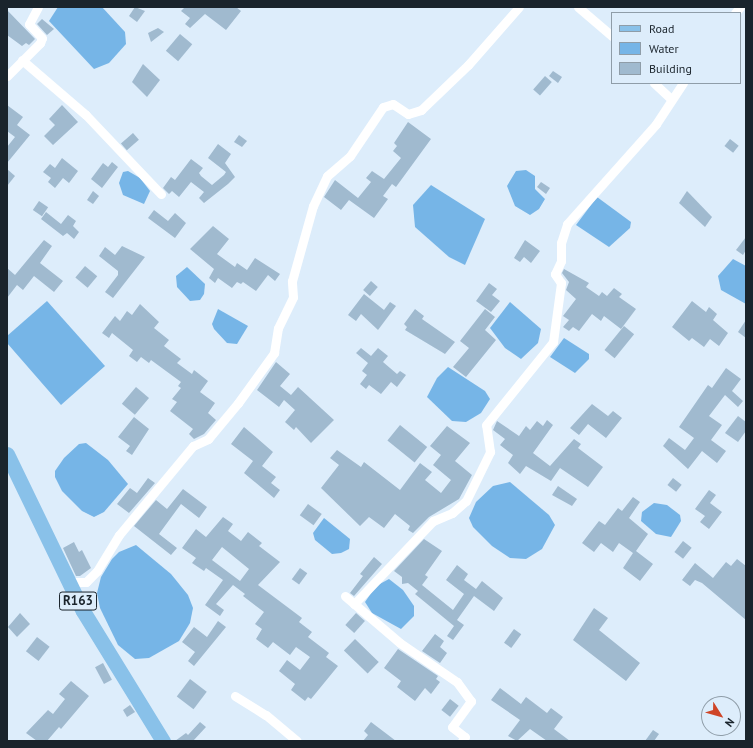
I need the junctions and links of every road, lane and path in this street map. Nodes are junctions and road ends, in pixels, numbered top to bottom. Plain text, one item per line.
1 (38, 7) edge
2 (578, 7) edge
3 (517, 8) edge
4 (611, 35) edge
5 (22, 60) junction
6 (7, 76) edge
7 (655, 84) edge
8 (682, 84) edge
9 (671, 99) junction
10 (161, 194) dead end
11 (7, 454) edge
12 (68, 582) junction
13 (345, 596) dead end
14 (354, 604) junction
15 (235, 696) dead end
16 (163, 741) edge
17 (297, 741) edge
18 (462, 741) edge

1 - 5 street
2 - 4 street
3 - 12 street
5 - 6 street
5 - 10 street
7 - 9 street
8 - 9 street
9 - 14 street
11 - 12 main road, R163
12 - 16 main road, R163
13 - 14 street
14 - 18 street
15 - 17 street

